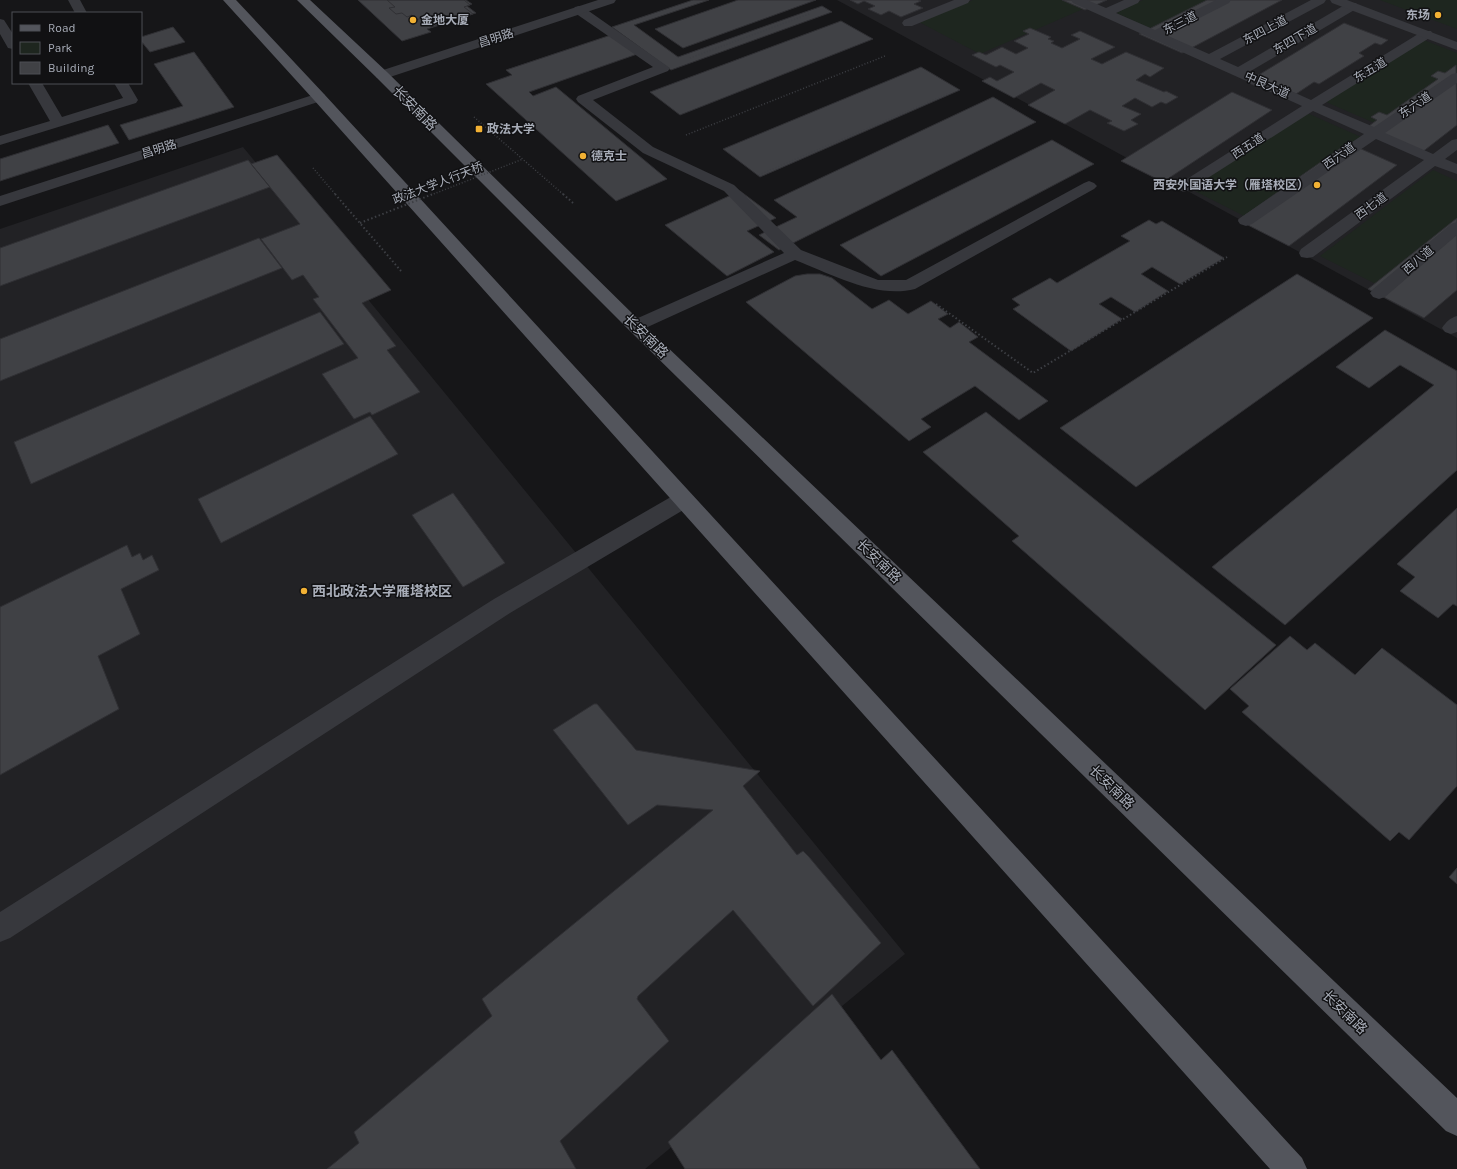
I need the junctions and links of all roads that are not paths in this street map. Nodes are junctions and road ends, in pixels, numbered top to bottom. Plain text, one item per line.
1 (74, 0) edge
2 (229, 0) edge
3 (303, 0) edge
4 (610, 0) edge
5 (964, 0) edge
6 (1077, 0) edge
7 (1134, 0) edge
8 (1225, 0) edge
9 (1320, 0) edge
10 (1336, 0) edge
11 (1352, 6) junction
12 (579, 10) junction
13 (80, 12) edge
14 (1106, 13) junction
15 (0, 23) edge
16 (908, 23) dead end
17 (1428, 34) junction
18 (1156, 35) junction
19 (12, 43) edge
20 (1457, 46) edge
21 (1210, 59) junction
22 (1239, 72) junction
23 (382, 75) junction
24 (1457, 77) edge
25 (36, 84) edge
26 (122, 84) edge
27 (319, 97) junction
28 (1312, 105) junction
29 (58, 123) junction
30 (1374, 132) junction
31 (0, 141) edge
32 (1457, 143) edge
33 (1435, 160) junction
34 (1457, 170) edge
35 (1089, 186) dead end
36 (1184, 188) dead end
37 (0, 201) edge
38 (1246, 221) dead end
39 (1457, 227) edge
40 (1307, 253) dead end
41 (795, 254) junction
42 (1379, 293) dead end
43 (635, 326) junction
44 (683, 500) junction
45 (0, 928) edge
46 (1457, 1120) edge
47 (1291, 1169) edge

1 - 13 street
2 - 27 main road
3 - 23 main road, 长安南路
4 - 12 street, 昌明路
5 - 16 street
6 - 14 street, 中艮大道
7 - 14 street
8 - 18 street, 东三道
9 - 21 street, 东四上道
10 - 11 street
11 - 17 street
11 - 22 street, 东四下道
12 - 23 street, 昌明路
12 - 41 street
14 - 18 street, 中艮大道
15 - 19 street
17 - 20 street
17 - 28 street, 东五道
18 - 21 street, 中艮大道
21 - 22 street, 中艮大道
22 - 28 street, 中艮大道
23 - 43 main road, 长安南路
24 - 30 street, 东六道
25 - 29 street
26 - 29 street
27 - 37 street, 昌明路
27 - 44 main road
28 - 30 street, 中艮大道
28 - 36 street, 西五道
29 - 31 street
30 - 33 street, 中艮大道
30 - 38 street, 西六道
32 - 33 street, 西七道
33 - 34 street, 中艮大道
33 - 40 street, 西七道
35 - 41 street
39 - 42 street, 西八道
41 - 43 street
43 - 46 main road, 长安南路
44 - 45 street
44 - 47 main road

